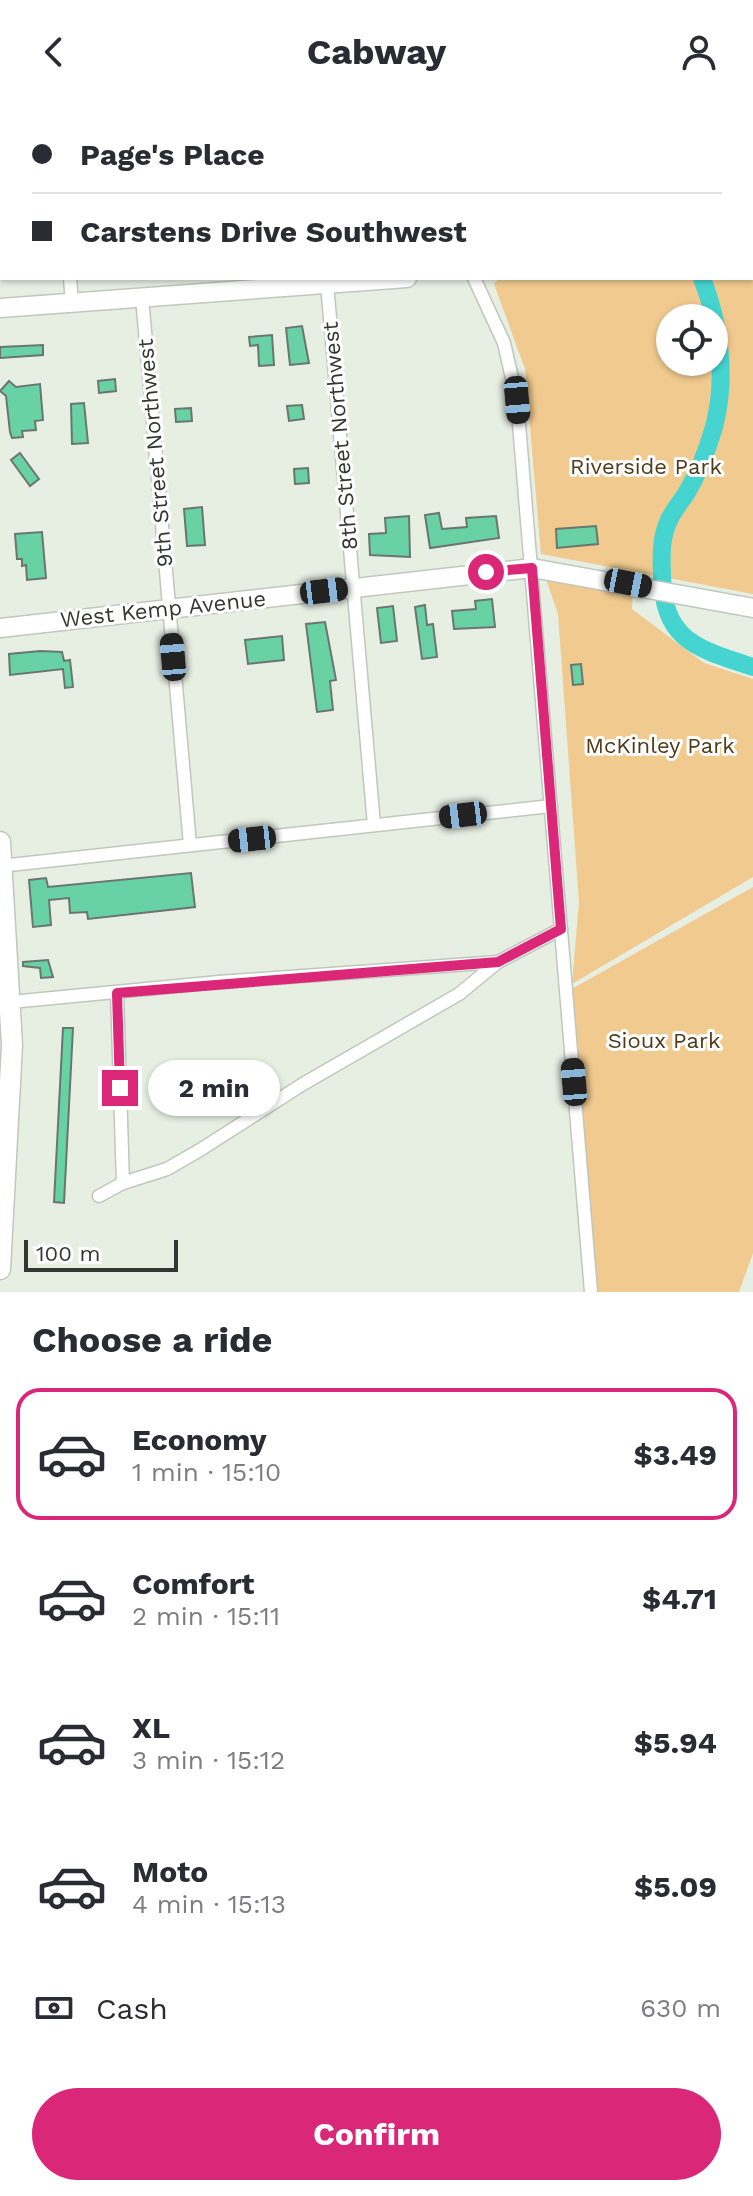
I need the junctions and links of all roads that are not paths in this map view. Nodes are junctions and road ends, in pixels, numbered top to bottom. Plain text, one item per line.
1 (70, 280) edge
2 (380, 280) edge
3 (475, 280) edge
4 (268, 283) edge
5 (327, 284) junction
6 (142, 297) junction
7 (72, 303) junction
8 (0, 308) edge
9 (532, 568) junction
10 (353, 588) junction
11 (753, 608) edge
12 (168, 609) junction
13 (0, 628) edge
14 (551, 806) junction
15 (374, 825) junction
16 (0, 842) edge
17 (190, 845) junction
18 (1, 866) edge
19 (561, 929) junction
20 (498, 962) junction
21 (117, 993) junction
22 (11, 1002) junction
23 (5, 1130) edge
24 (123, 1183) junction
25 (99, 1196) dead end
26 (0, 1269) edge
27 (591, 1292) edge

1 - 7 street
2 - 5 main road
3 - 9 street
4 - 5 main road
4 - 6 main road
5 - 10 street, 8th Street Northwest
6 - 7 main road
6 - 12 street, 9th Street Northwest
7 - 8 main road
9 - 10 main road, West Kemp Avenue
9 - 11 main road, West Kemp Avenue
9 - 14 street
10 - 12 main road, West Kemp Avenue
10 - 15 street, 8th Street Northwest
12 - 13 main road, West Kemp Avenue
12 - 17 street, 9th Street Northwest
14 - 15 street
14 - 19 street
15 - 17 street
16 - 18 main road
17 - 18 street
18 - 22 main road
19 - 20 street
19 - 27 street
20 - 21 street
20 - 24 street
21 - 22 street
21 - 24 street
22 - 23 main road
23 - 26 main road
24 - 25 street

